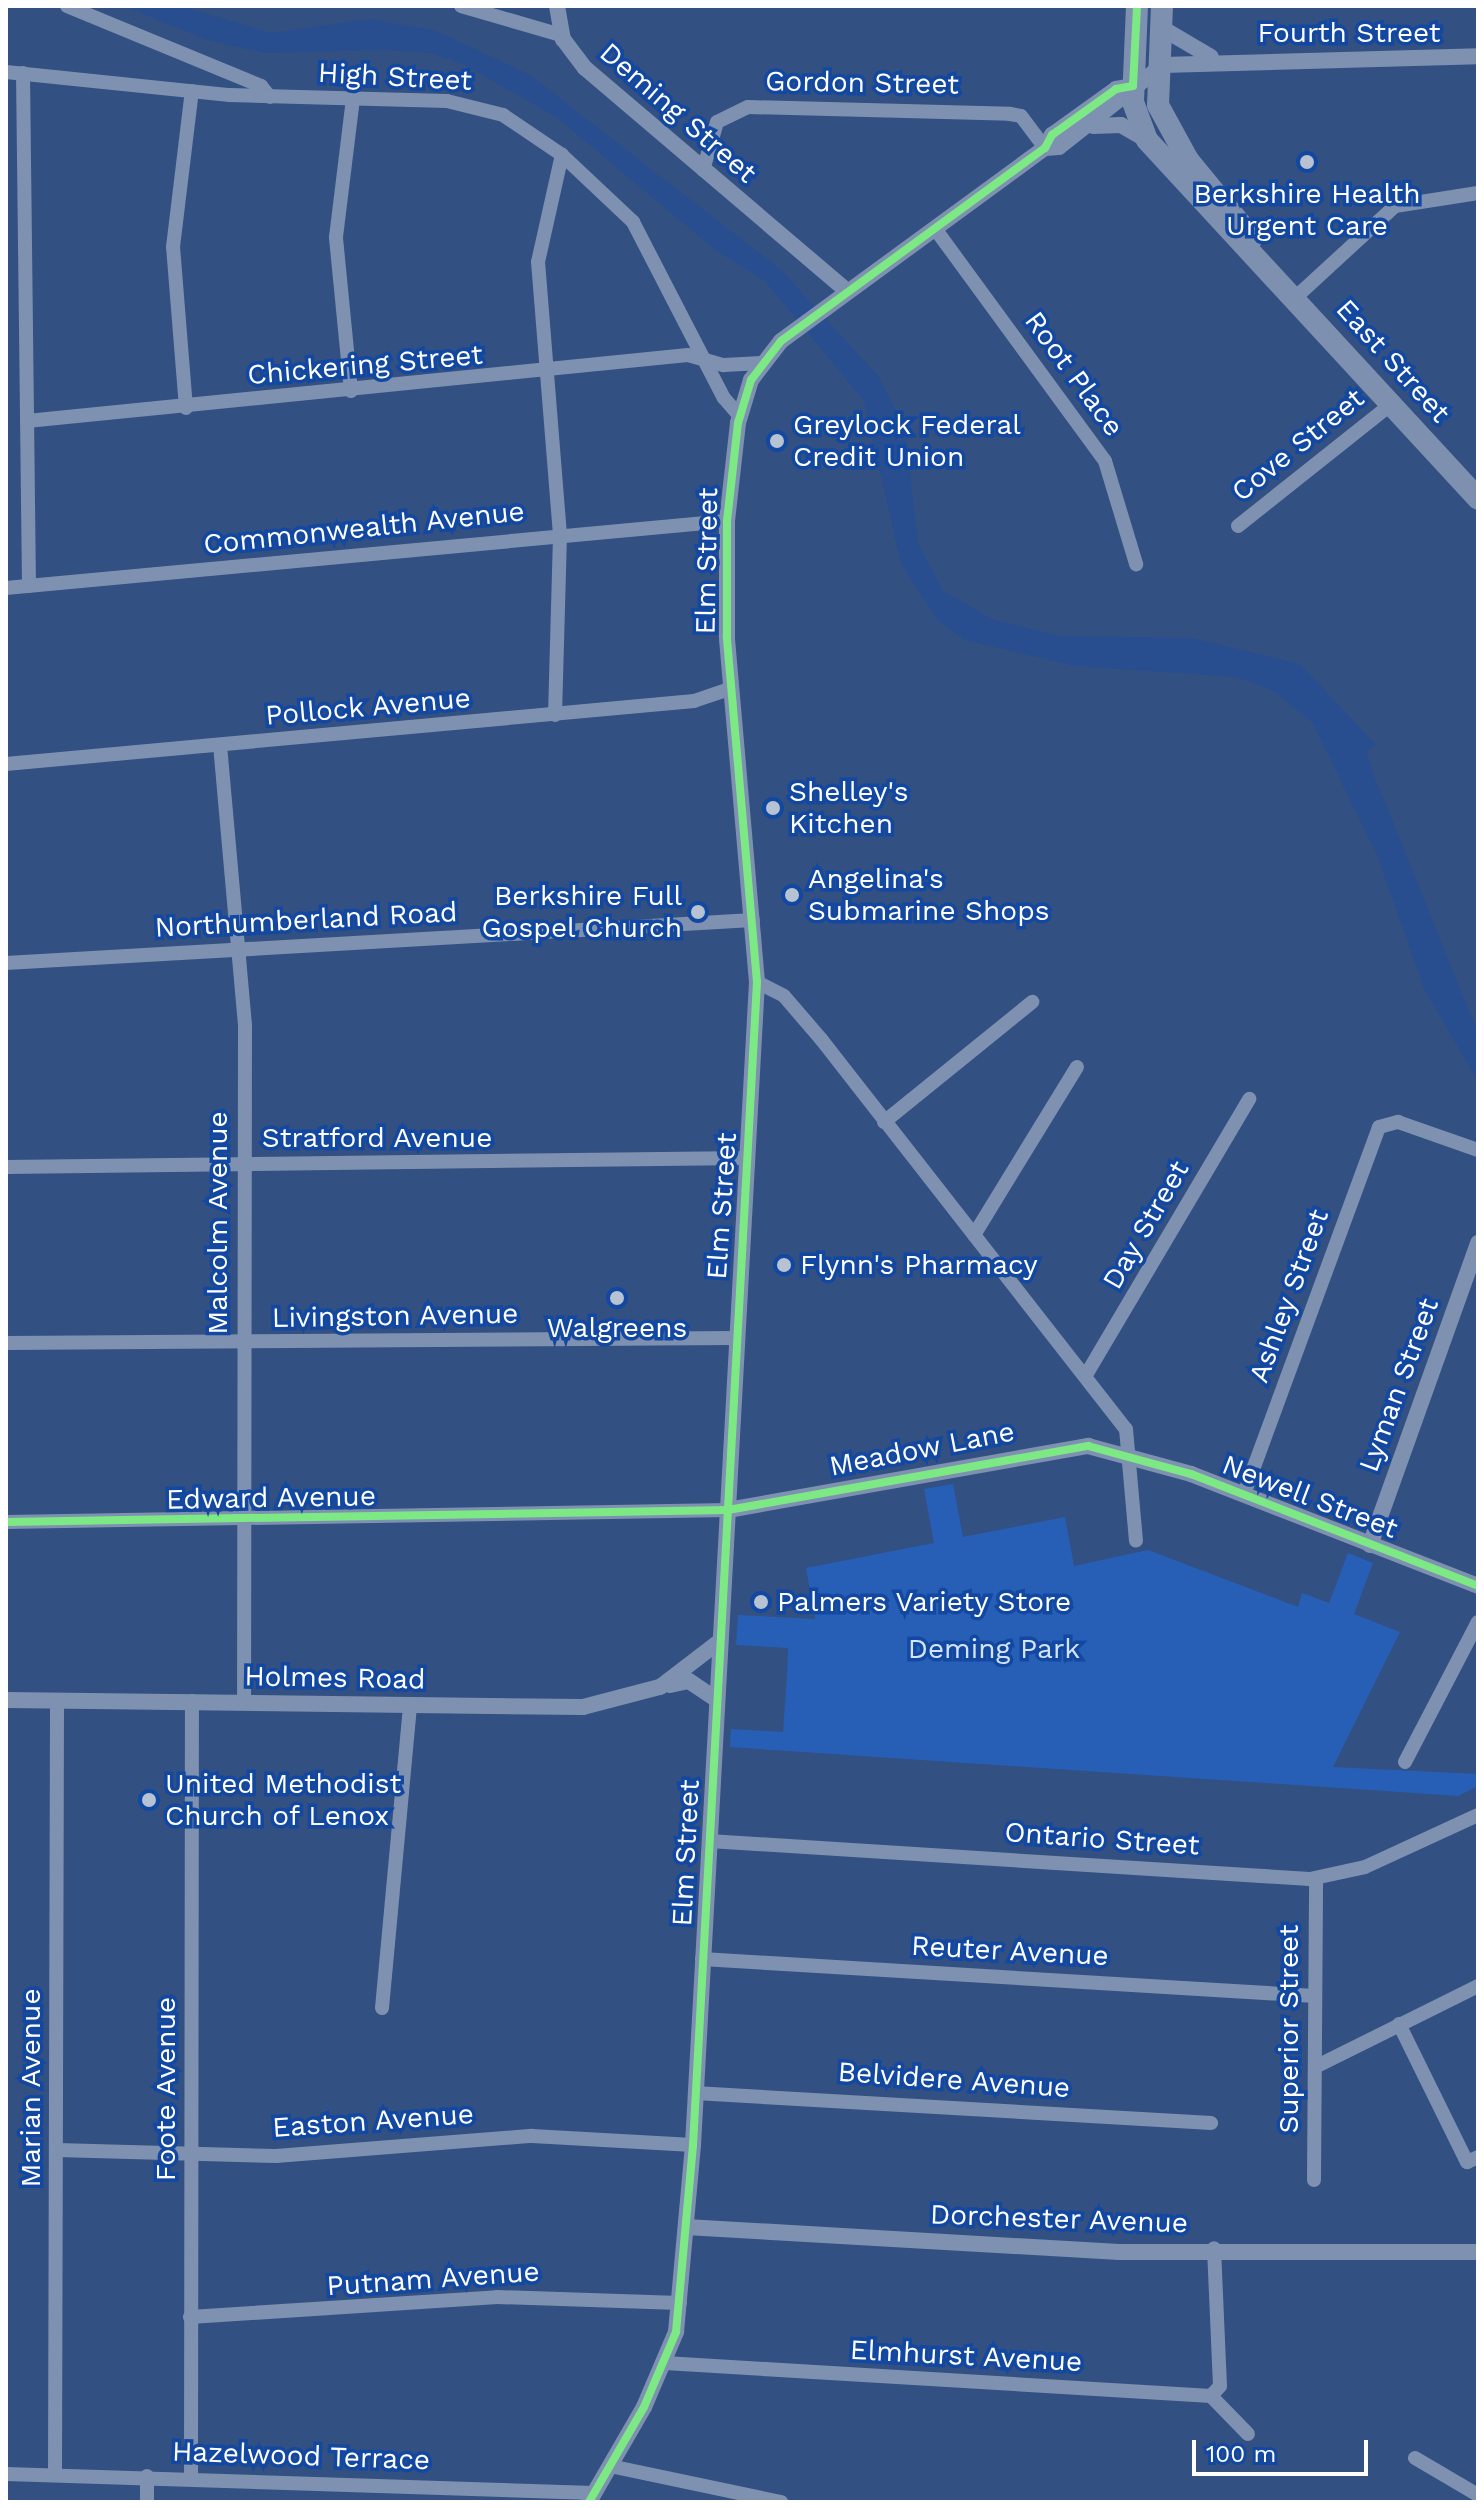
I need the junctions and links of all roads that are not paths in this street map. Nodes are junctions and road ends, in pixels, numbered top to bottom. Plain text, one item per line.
1 (67, 6) edge
2 (461, 6) edge
3 (557, 6) edge
4 (1137, 6) edge
5 (1161, 16) edge
6 (561, 35) junction
7 (1478, 56) edge
8 (1220, 59) junction
9 (1155, 68) junction
10 (6, 72) edge
11 (23, 73) junction
12 (1133, 86) junction
13 (192, 91) junction
14 (270, 97) junction
15 (353, 98) junction
16 (1087, 127) junction
17 (1147, 140) junction
18 (1045, 148) junction
19 (562, 155) junction
20 (703, 170) junction
21 (1478, 193) edge
22 (936, 230) junction
23 (848, 292) junction
24 (1296, 297) junction
25 (708, 360) junction
26 (761, 363) junction
27 (549, 374) junction
28 (351, 391) junction
29 (1390, 405) junction
30 (186, 408) junction
31 (739, 415) junction
32 (27, 421) junction
33 (1478, 499) edge
34 (727, 521) junction
35 (1238, 526) dead end
36 (560, 535) junction
37 (1136, 564) dead end
38 (29, 586) junction
39 (6, 588) edge
40 (732, 688) junction
41 (555, 715) junction
42 (220, 745) junction
43 (6, 764) edge
44 (753, 920) junction
45 (239, 949) junction
46 (6, 963) edge
47 (757, 982) junction
48 (1032, 1002) dead end
49 (1077, 1067) dead end
50 (1249, 1099) dead end
51 (884, 1122) junction
52 (1478, 1150) edge
53 (747, 1158) junction
54 (244, 1164) junction
55 (6, 1167) edge
56 (974, 1235) junction
57 (1478, 1243) edge
58 (736, 1338) junction
59 (6, 1343) edge
60 (244, 1344) junction
61 (1086, 1375) junction
62 (1125, 1454) junction
63 (1244, 1494) junction
64 (728, 1510) junction
65 (246, 1520) junction
66 (6, 1522) edge
67 (1136, 1541) dead end
68 (1370, 1545) junction
69 (1478, 1586) edge
70 (1478, 1622) edge
71 (720, 1641) junction
72 (660, 1687) junction
73 (716, 1699) junction
74 (6, 1700) edge
75 (57, 1701) junction
76 (192, 1701) junction
77 (244, 1702) junction
78 (410, 1705) junction
79 (1405, 1762) dead end
80 (1478, 1815) edge
81 (709, 1841) junction
82 (1316, 1878) junction
83 (702, 1959) junction
84 (1478, 1986) edge
85 (1315, 1996) junction
86 (382, 2008) dead end
87 (1399, 2024) junction
88 (1315, 2067) junction
89 (695, 2093) junction
90 (1211, 2123) dead end
91 (693, 2145) junction
92 (57, 2150) junction
93 (192, 2154) junction
94 (1473, 2159) edge
95 (1314, 2180) dead end
96 (686, 2227) junction
97 (1214, 2248) junction
98 (1478, 2252) edge
99 (680, 2303) junction
100 (190, 2317) junction
101 (665, 2363) junction
102 (1211, 2396) junction
103 (1248, 2434) dead end
104 (1415, 2458) dead end
105 (610, 2466) junction
106 (6, 2474) edge
107 (55, 2475) junction
108 (147, 2476) junction
109 (191, 2476) junction
110 (1478, 2495) edge
111 (592, 2498) edge
112 (147, 2502) edge
113 (781, 2502) edge

1 - 14 street
2 - 6 street, Deming Street
3 - 6 street
4 - 12 highway, East Street
5 - 8 street, Fourth Street
5 - 9 highway, East Street
6 - 20 street, Deming Street
7 - 8 street, Fourth Street
8 - 9 street, Fourth Street
9 - 12 street
9 - 24 highway, East Street
10 - 11 street, High Street
11 - 13 street, High Street
11 - 32 street
12 - 16 street, Elm Street
12 - 17 highway, East Street
12 - 18 street, Elm Street
13 - 14 street, High Street
13 - 30 street
14 - 15 street, High Street
15 - 19 street, High Street
15 - 28 street
16 - 17 street, Elm Street
16 - 18 street, Elm Street
17 - 24 highway, East Street
18 - 20 street, Gordon Street
18 - 22 street, Elm Street
19 - 25 street, High Street
19 - 27 street
20 - 23 street, Deming Street
21 - 24 street
22 - 23 street, Elm Street
22 - 37 street, Root Place
23 - 26 street, Elm Street
24 - 29 highway, East Street
25 - 26 street
25 - 27 street, Chickering Street
25 - 31 street, High Street
26 - 31 street, Elm Street
27 - 28 street, Chickering Street
27 - 36 street
28 - 30 street, Chickering Street
29 - 33 highway, East Street
29 - 35 street, Cove Street
30 - 32 street, Chickering Street
31 - 34 street, Elm Street
32 - 38 street
34 - 36 street, Commonwealth Avenue
34 - 40 street, Elm Street
36 - 38 street, Commonwealth Avenue
36 - 41 street
38 - 39 street, Commonwealth Avenue
40 - 41 street, Pollock Avenue
40 - 44 street, Elm Street
41 - 42 street, Pollock Avenue
42 - 43 street, Pollock Avenue
42 - 45 street, Malcolm Avenue
44 - 45 street, Northumberland Road
44 - 47 street, Elm Street
45 - 46 street, Northumberland Road
45 - 54 street, Malcolm Avenue
47 - 51 street
47 - 53 street, Elm Street
48 - 51 street
49 - 56 street
50 - 61 street, Day Street
51 - 56 street
52 - 63 street, Ashley Street
53 - 54 street, Stratford Avenue
53 - 58 street, Elm Street
54 - 55 street, Stratford Avenue
54 - 60 street, Malcolm Avenue
56 - 61 street
57 - 68 street, Lyman Street
58 - 60 street, Livingston Avenue
58 - 64 street, Elm Street
59 - 60 street, Livingston Avenue
60 - 65 street, Malcolm Avenue
61 - 62 street
62 - 63 street, Newell Street
62 - 64 street, Meadow Lane
62 - 67 street
63 - 68 street, Newell Street
64 - 65 street, Edward Avenue
64 - 71 street, Elm Street
65 - 66 street, Edward Avenue
65 - 77 street, Malcolm Avenue
68 - 69 street, Newell Street
70 - 79 street
71 - 72 street, Holmes Road
71 - 73 street, Elm Street
72 - 73 street, Holmes Road
72 - 78 street, Holmes Road
73 - 81 street, Elm Street
74 - 75 street, Holmes Road
75 - 76 street, Holmes Road
75 - 92 street, Marian Avenue
76 - 77 street, Holmes Road
76 - 93 street, Foote Avenue
77 - 78 street, Holmes Road
78 - 86 street
80 - 82 street, Ontario Street
81 - 82 street, Ontario Street
81 - 83 street, Elm Street
82 - 85 street, Superior Street
83 - 85 street, Reuter Avenue
83 - 89 street, Elm Street
84 - 87 street
85 - 88 street, Superior Street
87 - 88 street
87 - 94 street
88 - 95 street, Superior Street
89 - 90 street, Belvidere Avenue
89 - 91 street, Elm Street
91 - 93 street, Easton Avenue
91 - 96 street, Elm Street
92 - 93 street, Easton Avenue
92 - 107 street, Marian Avenue
93 - 100 street, Foote Avenue
96 - 97 street, Dorchester Avenue
96 - 99 street, Elm Street
97 - 98 street, Dorchester Avenue
97 - 102 street
99 - 100 street, Putnam Avenue
99 - 101 street, Elm Street
100 - 109 street, Foote Avenue
101 - 102 street, Elmhurst Avenue
101 - 105 street, Elm Street
102 - 103 street
104 - 110 street
105 - 111 street, Elm Street
105 - 113 street
106 - 107 street, Hazelwood Terrace
107 - 108 street, Hazelwood Terrace
108 - 109 street, Hazelwood Terrace
108 - 112 street
109 - 111 street, Hazelwood Terrace

